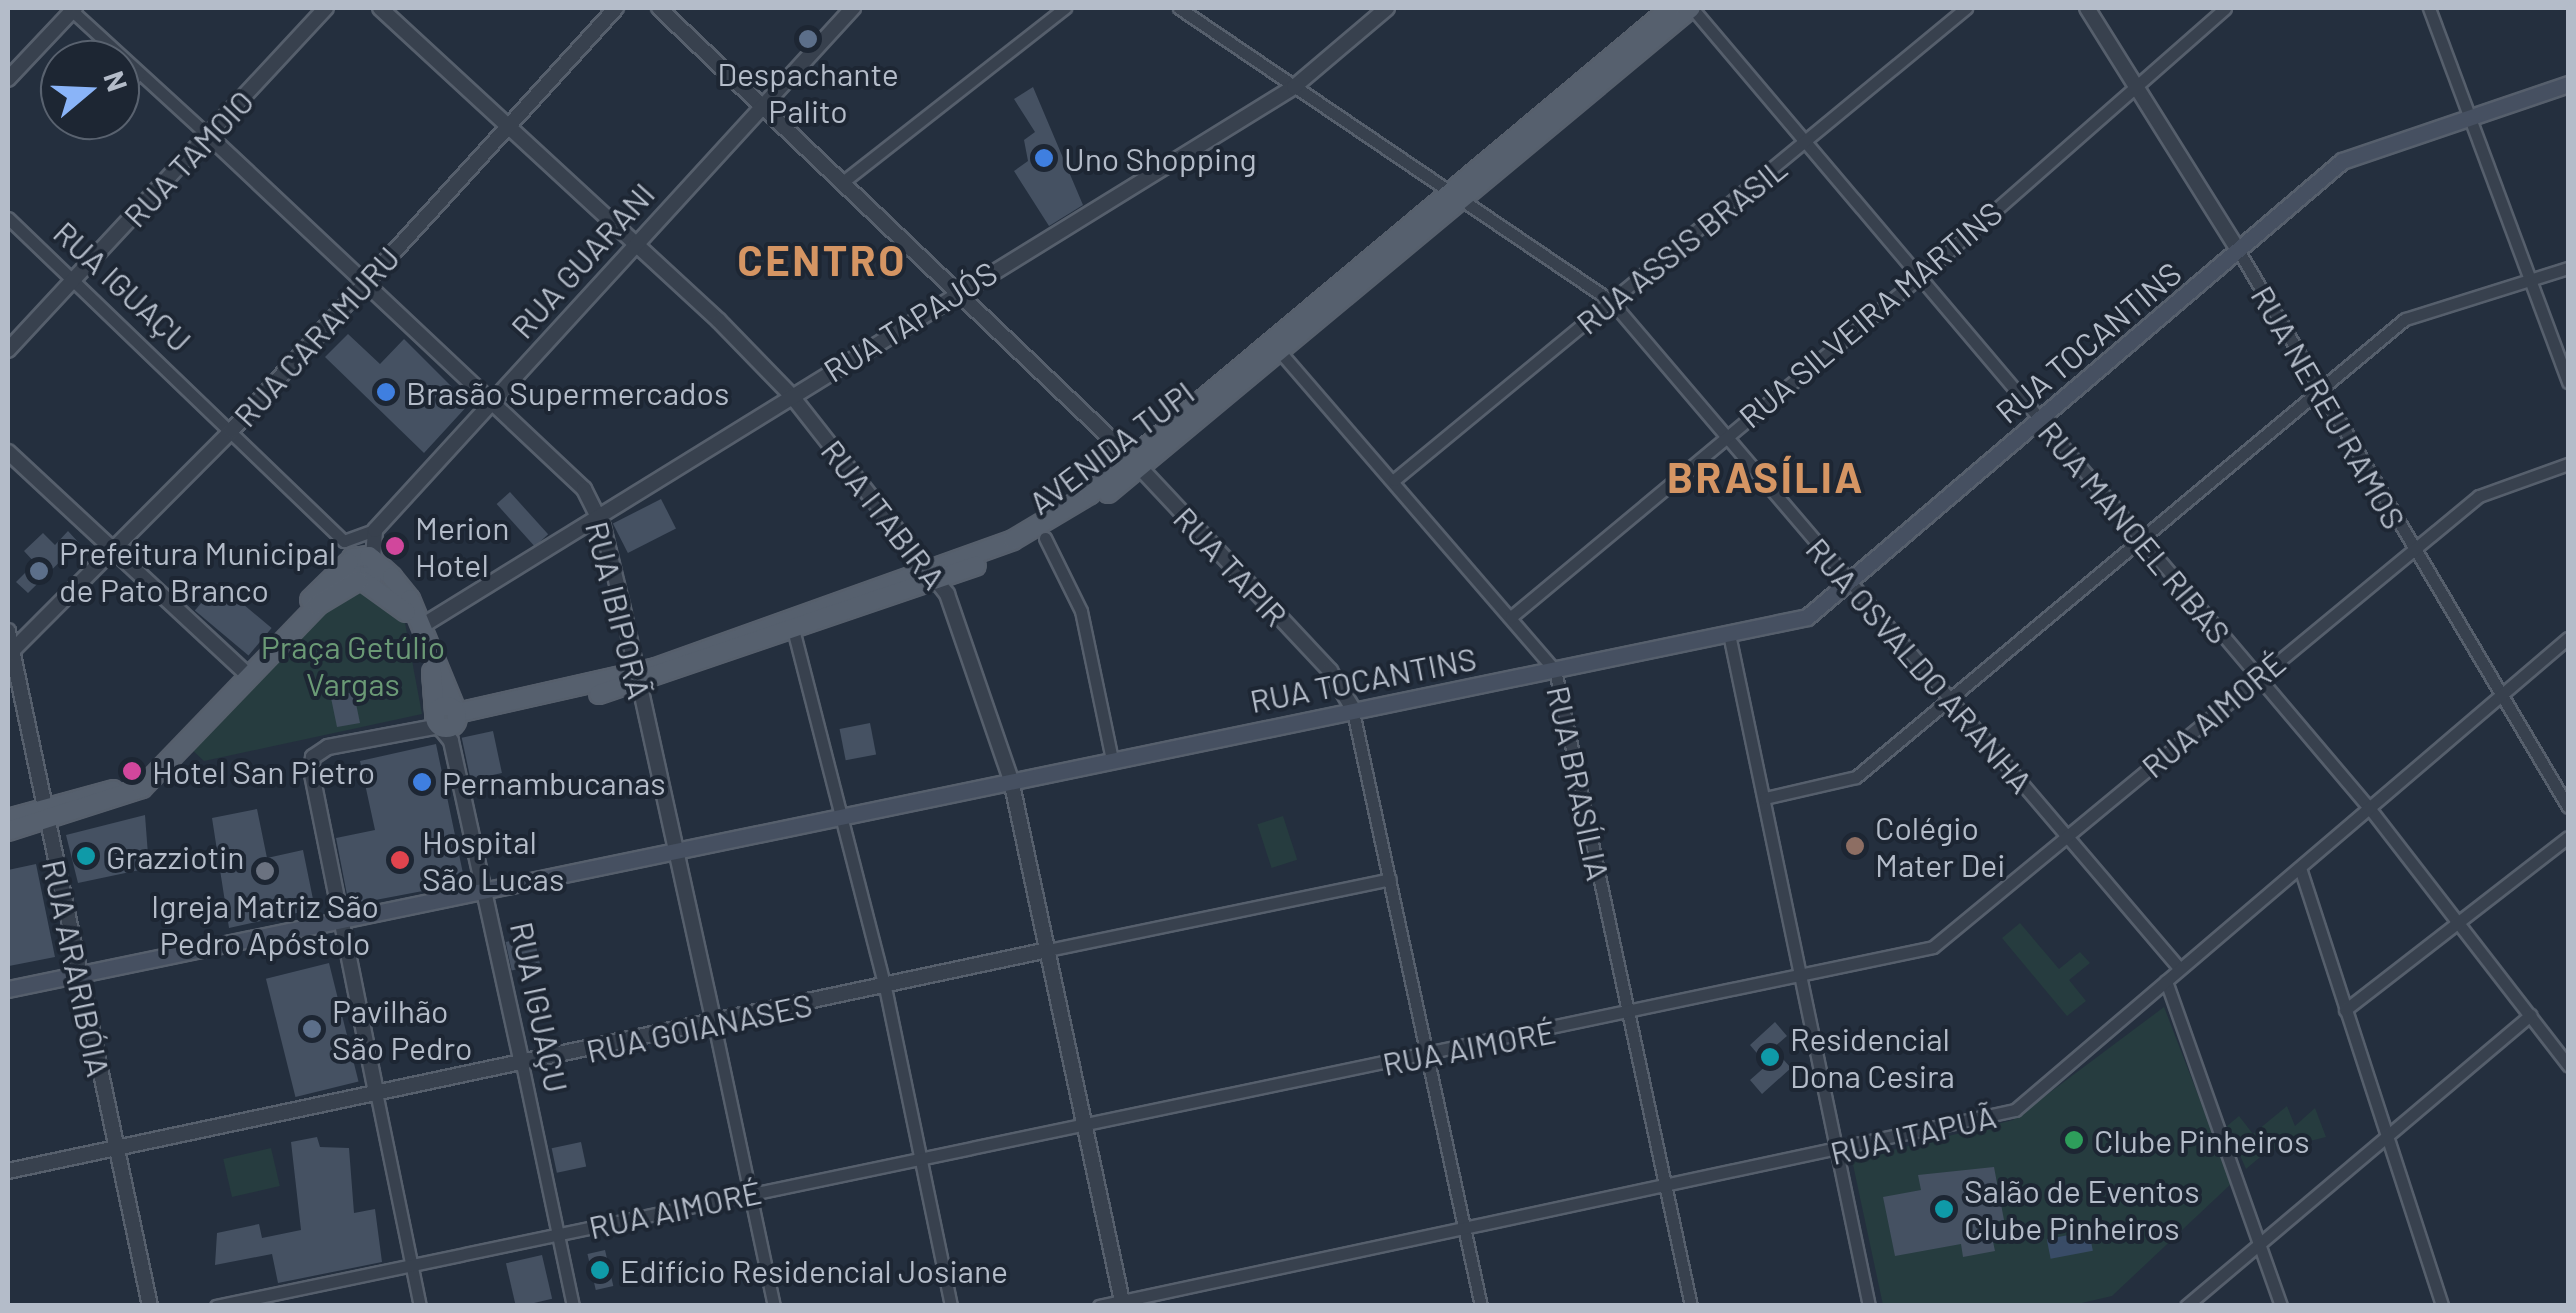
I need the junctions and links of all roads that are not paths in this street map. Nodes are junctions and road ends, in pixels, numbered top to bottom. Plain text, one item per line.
1 (72, 8) edge
2 (326, 8) edge
3 (380, 8) edge
4 (616, 8) edge
5 (659, 8) edge
6 (853, 8) edge
7 (1064, 8) edge
8 (1179, 8) edge
9 (1388, 8) edge
10 (1671, 8) edge
11 (1691, 8) edge
12 (1966, 8) edge
13 (2088, 8) edge
14 (2226, 8) edge
15 (2429, 8) edge
16 (105, 40) edge
17 (140, 74) edge
18 (8, 80) edge
19 (2568, 84) edge
20 (1294, 87) junction
21 (2134, 88) junction
22 (765, 105) junction
23 (2470, 117) junction
24 (506, 127) junction
25 (210, 138) junction
26 (1804, 146) junction
27 (844, 181) junction
28 (1457, 195) junction
29 (8, 218) edge
30 (634, 248) junction
31 (2238, 250) junction
32 (2568, 268) edge
33 (366, 277) junction
34 (1918, 278) junction
35 (73, 280) junction
36 (2531, 280) junction
37 (958, 292) junction
38 (1611, 302) junction
39 (8, 350) edge
40 (1281, 353) junction
41 (2568, 382) edge
42 (2318, 392) junction
43 (790, 395) junction
44 (494, 401) junction
45 (2039, 420) junction
46 (231, 431) junction
47 (1726, 435) junction
48 (8, 452) edge
49 (1134, 462) junction
50 (8, 464) edge
51 (2568, 464) edge
52 (34, 475) junction
53 (1394, 480) junction
54 (598, 518) junction
55 (375, 530) junction
56 (1045, 538) junction
57 (344, 542) junction
58 (2144, 544) junction
59 (2412, 548) junction
60 (114, 553) junction
61 (373, 559) junction
62 (349, 562) junction
63 (935, 576) junction
64 (361, 581) junction
65 (1846, 583) junction
66 (1511, 617) junction
67 (425, 624) junction
68 (8, 631) edge
69 (794, 634) junction
70 (1728, 634) junction
71 (2568, 638) edge
72 (10, 654) edge
73 (243, 670) junction
74 (1555, 670) junction
75 (2258, 676) junction
76 (636, 680) junction
77 (2502, 694) junction
78 (1951, 699) junction
79 (1352, 707) junction
80 (446, 719) junction
81 (1112, 760) junction
82 (1011, 780) junction
83 (1764, 798) junction
84 (2568, 807) edge
85 (2370, 809) junction
86 (44, 816) junction
87 (844, 817) junction
88 (13, 826) edge
89 (2068, 836) junction
90 (2568, 837) edge
91 (677, 853) junction
92 (2300, 868) junction
93 (1390, 880) junction
94 (484, 889) junction
95 (341, 919) junction
96 (2459, 919) junction
97 (1048, 950) junction
98 (2180, 969) junction
99 (78, 972) junction
100 (1801, 978) junction
101 (2166, 981) junction
102 (884, 988) junction
103 (8, 989) edge
104 (2345, 1010) junction
105 (2530, 1015) junction
106 (1628, 1016) junction
107 (714, 1024) junction
108 (1428, 1055) junction
109 (522, 1064) junction
110 (2568, 1065) edge
111 (376, 1092) junction
112 (1086, 1126) junction
113 (2386, 1135) junction
114 (116, 1147) junction
115 (1836, 1153) junction
116 (922, 1158) junction
117 (8, 1172) edge
118 (1666, 1190) junction
119 (750, 1192) junction
120 (1466, 1230) junction
121 (558, 1234) junction
122 (2265, 1243) junction
123 (411, 1266) junction
124 (1123, 1303) edge
125 (150, 1306) edge
126 (216, 1306) edge
127 (420, 1306) edge
128 (572, 1306) edge
129 (774, 1306) edge
130 (952, 1306) edge
131 (1099, 1306) edge
132 (1482, 1306) edge
133 (1691, 1306) edge
134 (1869, 1306) edge
135 (2186, 1306) edge
136 (2281, 1306) edge
137 (2442, 1306) edge

1 - 16 street, RUA IBIPORÃ
1 - 18 street
2 - 25 street, RUA TAMOIO
3 - 24 street, RUA ITABIRA
4 - 24 street, RUA CARAMURU
5 - 22 street, RUA TAPIR
6 - 22 street, RUA GUARANI
7 - 27 street
8 - 20 street, RUA OSVALDO ARANHA
9 - 20 street, RUA TAPAJÓS
10 - 28 main road, AVENIDA TUPI
11 - 26 street, RUA MANOEL RIBAS
11 - 28 main road, AVENIDA TUPI
12 - 26 street, RUA ASSIS BRASIL
13 - 21 street, RUA NEREU RAMOS
14 - 21 street, RUA SILVEIRA MARTINS
15 - 23 street
17 - 25 street, RUA IBIPORÃ
19 - 23 main road, RUA TOCANTINS
20 - 28 street, RUA OSVALDO ARANHA
20 - 37 street, RUA TAPAJÓS
21 - 31 street, RUA NEREU RAMOS
21 - 34 street, RUA SILVEIRA MARTINS
22 - 27 street, RUA TAPIR
22 - 30 street, RUA GUARANI
23 - 31 main road, RUA TOCANTINS
23 - 36 street
24 - 30 street, RUA ITABIRA
24 - 33 street, RUA CARAMURU
25 - 33 street, RUA IBIPORÃ
25 - 35 street, RUA TAMOIO
26 - 34 street, RUA MANOEL RIBAS
26 - 38 street, RUA ASSIS BRASIL
27 - 37 street, RUA TAPIR
28 - 38 street, RUA OSVALDO ARANHA
28 - 40 main road, AVENIDA TUPI
28 - 49 main road, AVENIDA TUPI
29 - 35 street, RUA IGUAÇU
30 - 43 street, RUA ITABIRA
30 - 44 street, RUA GUARANI
31 - 42 street, RUA NEREU RAMOS
31 - 45 main road, RUA TOCANTINS
32 - 36 street
33 - 44 street, RUA IBIPORÃ
33 - 46 street, RUA CARAMURU
34 - 45 street, RUA MANOEL RIBAS
34 - 47 street, RUA SILVEIRA MARTINS
35 - 39 street, RUA TAMOIO
35 - 46 street, RUA IGUAÇU
36 - 41 street
36 - 42 street
37 - 43 street, RUA TAPAJÓS
37 - 49 street, RUA TAPIR
38 - 47 street, RUA OSVALDO ARANHA
38 - 53 street, RUA ASSIS BRASIL
40 - 49 main road, AVENIDA TUPI
40 - 53 street, RUA BRASÍLIA
42 - 58 street
42 - 59 street, RUA NEREU RAMOS
43 - 54 street, RUA TAPAJÓS
43 - 63 street, RUA ITABIRA
44 - 54 street, RUA IBIPORÃ
44 - 55 street, RUA GUARANI
45 - 58 street, RUA MANOEL RIBAS
45 - 65 main road, RUA TOCANTINS
46 - 57 street, RUA IGUAÇU
46 - 60 street, RUA CARAMURU
47 - 65 street, RUA OSVALDO ARANHA
47 - 66 street, RUA SILVEIRA MARTINS
48 - 52 street
49 - 56 main road, AVENIDA TUPI
49 - 63 main road, AVENIDA TUPI
49 - 79 street, RUA TAPIR
50 - 52 street
51 - 59 street, RUA AIMORÉ
52 - 60 street
53 - 66 street, RUA BRASÍLIA
54 - 67 street, RUA TAPAJÓS
54 - 76 street, RUA IBIPORÃ
55 - 57 street
55 - 61 street
56 - 63 main road, AVENIDA TUPI
56 - 81 street
57 - 62 street
58 - 75 street, RUA MANOEL RIBAS
58 - 78 street
59 - 75 street, RUA AIMORÉ
59 - 77 street, RUA NEREU RAMOS
60 - 72 street, RUA CARAMURU
60 - 73 street
61 - 62 main road
61 - 64 main road
61 - 67 main road, RUA IGUAÇU
62 - 64 main road
62 - 73 main road
63 - 69 main road, AVENIDA TUPI
63 - 76 main road, AVENIDA TUPI
63 - 82 street, RUA ITABIRA
64 - 80 main road, RUA IGUAÇU
64 - 86 main road
65 - 70 main road, RUA TOCANTINS
65 - 78 street, RUA OSVALDO ARANHA
66 - 74 street, RUA BRASÍLIA
67 - 80 main road, RUA IGUAÇU
68 - 72 street, RUA ARARIBÓIA
69 - 76 main road, AVENIDA TUPI
69 - 87 street
70 - 74 main road, RUA TOCANTINS
70 - 83 street
71 - 77 street, RUA ITAPUÃ
72 - 86 street, RUA ARARIBÓIA
73 - 86 main road
74 - 79 main road, RUA TOCANTINS
74 - 106 street, RUA BRASÍLIA
75 - 85 street, RUA MANOEL RIBAS
75 - 89 street, RUA AIMORÉ
76 - 80 main road, AVENIDA TUPI
76 - 91 street, RUA IBIPORÃ
77 - 84 street, RUA NEREU RAMOS
77 - 85 street, RUA ITAPUÃ
78 - 83 street
78 - 89 street, RUA OSVALDO ARANHA
79 - 81 main road, RUA TOCANTINS
79 - 93 street, RUA TAPIR
80 - 94 street, RUA IGUAÇU
80 - 95 street
81 - 82 main road, RUA TOCANTINS
82 - 87 main road, RUA TOCANTINS
82 - 97 street, RUA ITABIRA
83 - 100 street
85 - 92 street, RUA ITAPUÃ
85 - 96 street, RUA MANOEL RIBAS
86 - 88 main road
86 - 99 street, RUA ARARIBÓIA
87 - 91 main road, RUA TOCANTINS
87 - 102 street
89 - 98 street, RUA OSVALDO ARANHA
89 - 100 street, RUA AIMORÉ
90 - 96 street
91 - 94 main road, RUA TOCANTINS
91 - 107 street, RUA IBIPORÃ
92 - 98 street, RUA ITAPUÃ
92 - 104 street
93 - 97 street, RUA GOIANASES
93 - 108 street, RUA TAPIR
94 - 95 main road, RUA TOCANTINS
94 - 109 street, RUA IGUAÇU
95 - 99 main road, RUA TOCANTINS
95 - 111 street
96 - 104 street
96 - 105 street, RUA MANOEL RIBAS
97 - 102 street, RUA GOIANASES
97 - 112 street, RUA ITABIRA
98 - 101 street, RUA ITAPUÃ
99 - 103 main road, RUA TOCANTINS
99 - 114 street, RUA ARARIBÓIA
100 - 106 street, RUA AIMORÉ
100 - 115 street
101 - 115 street, RUA ITAPUÃ
101 - 122 street
102 - 107 street, RUA GOIANASES
102 - 116 street
104 - 113 street
105 - 110 street, RUA MANOEL RIBAS
105 - 113 street
106 - 108 street, RUA AIMORÉ
106 - 118 street, RUA BRASÍLIA
107 - 109 street, RUA GOIANASES
107 - 119 street, RUA IBIPORÃ
108 - 112 street, RUA AIMORÉ
108 - 120 street, RUA TAPIR
109 - 111 street, RUA GOIANASES
109 - 121 street, RUA IGUAÇU
111 - 114 street, RUA GOIANASES
111 - 123 street
112 - 116 street, RUA AIMORÉ
112 - 124 street, RUA ITABIRA
113 - 122 street
113 - 137 street
114 - 117 street, RUA GOIANASES
114 - 125 street, RUA ARARIBÓIA
115 - 118 street, RUA ITAPUÃ
115 - 134 street
116 - 119 street, RUA AIMORÉ
116 - 130 street
118 - 120 street, RUA ITAPUÃ
118 - 133 street, RUA BRASÍLIA
119 - 121 street, RUA AIMORÉ
119 - 129 street, RUA IBIPORÃ
120 - 124 street, RUA ITAPUÃ
120 - 132 street, RUA TAPIR
121 - 123 street, RUA AIMORÉ
121 - 128 street, RUA IGUAÇU
122 - 135 street
122 - 136 street
123 - 126 street, RUA AIMORÉ
123 - 127 street
124 - 131 street, RUA ITAPUÃ

